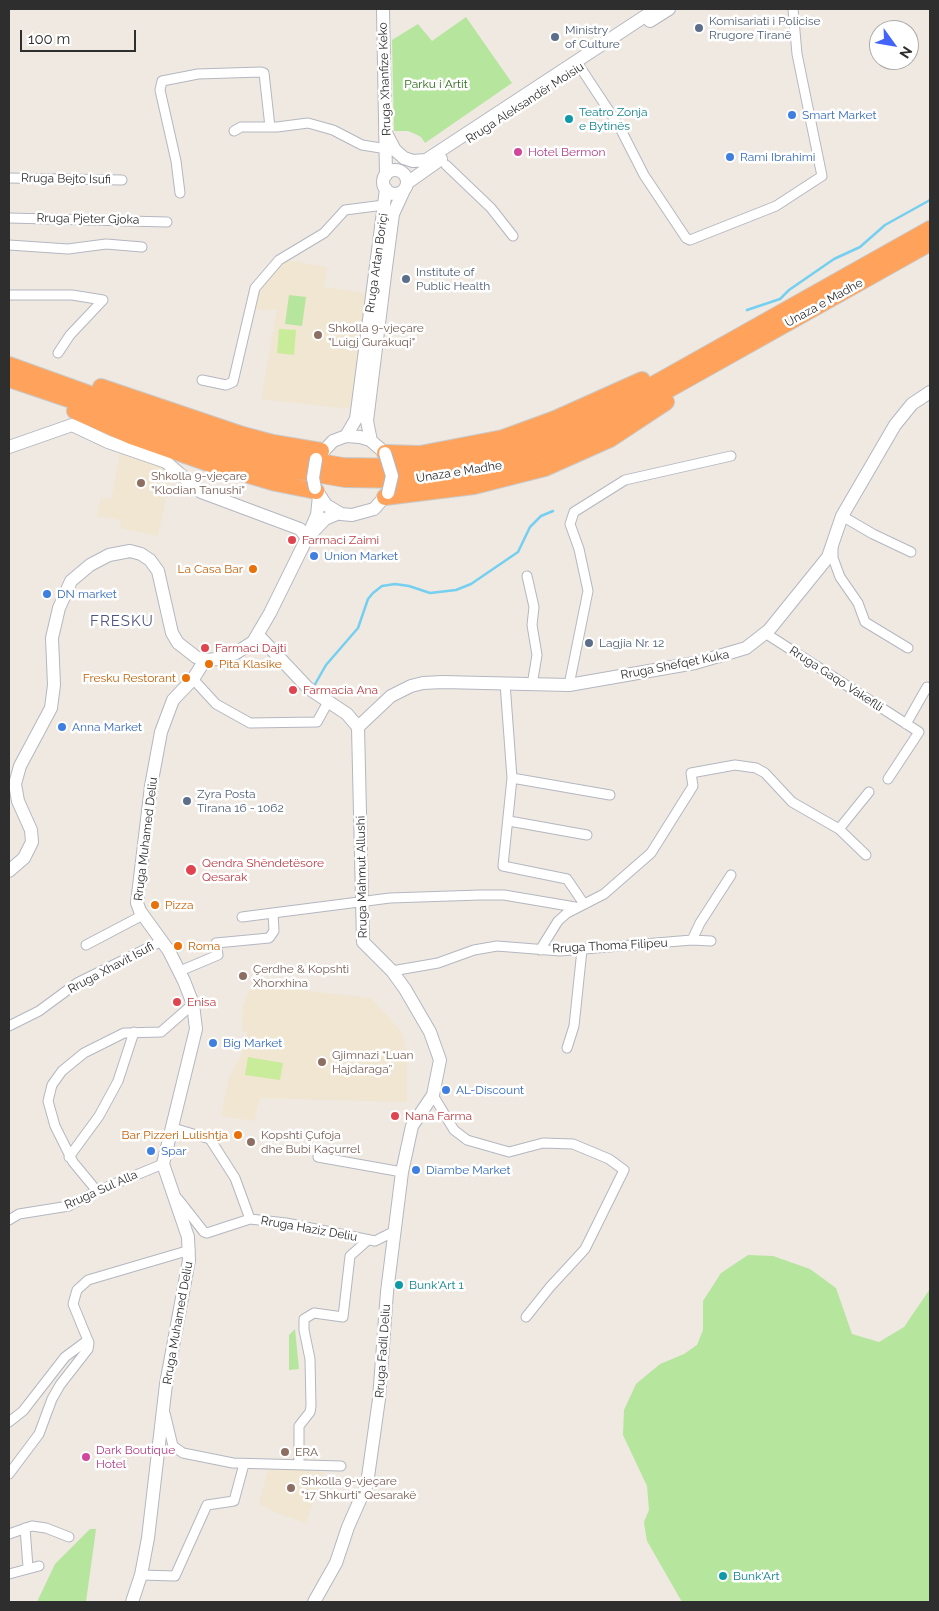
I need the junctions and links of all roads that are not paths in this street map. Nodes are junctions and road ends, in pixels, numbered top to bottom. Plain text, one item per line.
1 (383, 9) edge
2 (656, 9) edge
3 (669, 9) edge
4 (793, 9) edge
5 (580, 67) junction
6 (270, 127) junction
7 (234, 131) dead end
8 (386, 134) junction
9 (387, 149) junction
10 (426, 160) junction
11 (446, 165) dead end
12 (386, 176) junction
13 (9, 178) edge
14 (122, 180) dead end
15 (403, 180) junction
16 (386, 189) junction
17 (180, 193) dead end
18 (384, 206) junction
19 (9, 218) edge
20 (167, 222) dead end
21 (930, 222) edge
22 (930, 229) edge
23 (513, 236) dead end
24 (9, 245) edge
25 (923, 245) edge
26 (142, 247) dead end
27 (9, 294) edge
28 (728, 349) junction
29 (58, 353) dead end
30 (10, 371) edge
31 (202, 380) dead end
32 (930, 392) edge
33 (346, 436) junction
34 (371, 441) junction
35 (9, 448) edge
36 (321, 451) junction
37 (385, 453) junction
38 (731, 456) dead end
39 (317, 492) junction
40 (387, 495) junction
41 (339, 513) junction
42 (842, 516) junction
43 (305, 542) junction
44 (833, 548) junction
45 (911, 552) dead end
46 (526, 576) dead end
47 (765, 634) junction
48 (258, 635) junction
49 (908, 648) dead end
50 (205, 660) junction
51 (193, 679) junction
52 (505, 683) junction
53 (532, 685) junction
54 (569, 685) junction
55 (927, 687) dead end
56 (328, 702) junction
57 (906, 724) junction
58 (358, 727) junction
59 (12, 777) edge
60 (512, 778) junction
61 (888, 779) dead end
62 (869, 792) dead end
63 (610, 794) dead end
64 (509, 821) junction
65 (839, 829) junction
66 (587, 835) dead end
67 (866, 855) dead end
68 (9, 871) edge
69 (731, 875) dead end
70 (362, 901) junction
71 (580, 906) junction
72 (272, 913) junction
73 (143, 915) junction
74 (242, 916) dead end
75 (692, 940) junction
76 (162, 941) junction
77 (711, 941) dead end
78 (86, 945) dead end
79 (540, 950) junction
80 (582, 950) junction
81 (180, 971) junction
82 (392, 971) junction
83 (192, 1004) junction
84 (9, 1026) edge
85 (134, 1032) junction
86 (567, 1048) dead end
87 (432, 1095) junction
88 (173, 1128) junction
89 (69, 1157) junction
90 (318, 1157) dead end
91 (164, 1164) junction
92 (402, 1172) junction
93 (97, 1191) junction
94 (174, 1195) junction
95 (9, 1220) edge
96 (250, 1220) junction
97 (393, 1232) junction
98 (368, 1240) junction
99 (190, 1250) junction
100 (526, 1317) dead end
101 (88, 1340) junction
102 (164, 1406) junction
103 (9, 1422) edge
104 (244, 1464) junction
105 (299, 1465) junction
106 (341, 1466) dead end
107 (9, 1474) edge
108 (25, 1528) junction
109 (9, 1534) edge
110 (69, 1537) dead end
111 (39, 1566) dead end
112 (28, 1567) junction
113 (9, 1574) edge
114 (141, 1575) junction
115 (132, 1602) edge
116 (314, 1602) edge

1 - 8 street, Rruga Xhanfize Keko
2 - 10 street
3 - 5 street, Rruga Aleksandër Moisiu
4 - 5 street
5 - 15 street, Rruga Aleksandër Moisiu
6 - 7 street
6 - 9 street
6 - 17 street
8 - 9 street, Rruga Xhanfize Keko
8 - 10 street
9 - 12 street, Rruga Xhanfize Keko
9 - 15 street
10 - 15 street
11 - 23 street
12 - 15 street
12 - 16 street, Rruga Artan Boriçi
13 - 14 street, Rruga Bejto Isufi
15 - 16 street
15 - 34 street, Rruga Artan Boriçi
16 - 18 street, Rruga Artan Boriçi
18 - 31 street
18 - 33 street, Rruga Artan Boriçi
19 - 20 street, Rruga Pjeter Gjoka
21 - 25 highway
22 - 25 highway, Unaza e Madhe
24 - 26 street
25 - 28 highway, Unaza e Madhe
27 - 29 street
28 - 30 highway, Unaza e Madhe
28 - 30 highway, Unaza e Madhe
28 - 37 highway
28 - 40 highway
30 - 36 highway
30 - 39 highway
32 - 42 street, Rruga Shefqet Kuka
33 - 34 street
33 - 36 street
34 - 37 street
35 - 43 street
36 - 39 street, bridge
37 - 40 street, bridge
38 - 54 street
39 - 41 street
39 - 43 street
40 - 41 street
41 - 43 street
42 - 44 street, Rruga Shefqet Kuka
42 - 45 street
43 - 48 street
44 - 47 street, Rruga Shefqet Kuka
44 - 49 street
46 - 53 street
47 - 54 street, Rruga Shefqet Kuka
47 - 57 street, Rruga Gaqo Vakeflli
48 - 50 street
48 - 56 street
50 - 51 street, Rruga Muhamed Deliu
50 - 59 street
51 - 56 street
51 - 73 street, Rruga Muhamed Deliu
52 - 53 street, Rruga Shefqet Kuka
52 - 58 street, Rruga Shefqet Kuka
52 - 60 street
53 - 54 street, Rruga Shefqet Kuka
55 - 57 street
56 - 58 street
57 - 61 street, Rruga Gaqo Vakeflli
58 - 70 street, Rruga Mahmut Allushi
59 - 68 street
60 - 63 street
60 - 64 street
62 - 65 street
64 - 66 street
64 - 71 street
65 - 67 street
65 - 71 street
69 - 75 street
70 - 71 street
70 - 72 street
70 - 82 street, Rruga Mahmut Allushi
71 - 79 street
72 - 74 street
72 - 81 street
73 - 76 street, Rruga Muhamed Deliu
73 - 78 street
75 - 77 street, Rruga Thoma Filipeu
75 - 80 street, Rruga Thoma Filipeu
76 - 81 street, Rruga Muhamed Deliu
76 - 84 street, Rruga Xhavit Isufi
79 - 80 street, Rruga Thoma Filipeu
79 - 82 street, Rruga Thoma Filipeu
80 - 86 street
81 - 83 street, Rruga Muhamed Deliu
82 - 87 street, Rruga Mahmut Allushi
83 - 85 street
83 - 88 street, Rruga Muhamed Deliu
85 - 89 street
85 - 89 street
87 - 92 street, Rruga Fadil Deliu
87 - 100 street
88 - 91 street, Rruga Muhamed Deliu
88 - 96 street
89 - 93 street
90 - 92 street
91 - 93 street, Rruga Sul Alla
91 - 94 street, Rruga Muhamed Deliu
92 - 97 street, Rruga Fadil Deliu
93 - 95 street, Rruga Sul Alla
94 - 96 street
94 - 99 street, Rruga Muhamed Deliu
96 - 98 street, Rruga Haziz Deliu
97 - 98 street, Rruga Haziz Deliu
97 - 116 street, Rruga Fadil Deliu
98 - 105 street, Rruga Haziz Deliu
99 - 101 street
99 - 102 street, Rruga Muhamed Deliu
101 - 103 street
101 - 107 street
102 - 104 street
102 - 114 street, Rruga Muhamed Deliu
104 - 105 street
104 - 114 street
105 - 106 street
108 - 109 street
108 - 110 street
108 - 112 street
111 - 112 street
112 - 113 street
114 - 115 street, Rruga Muhamed Deliu

